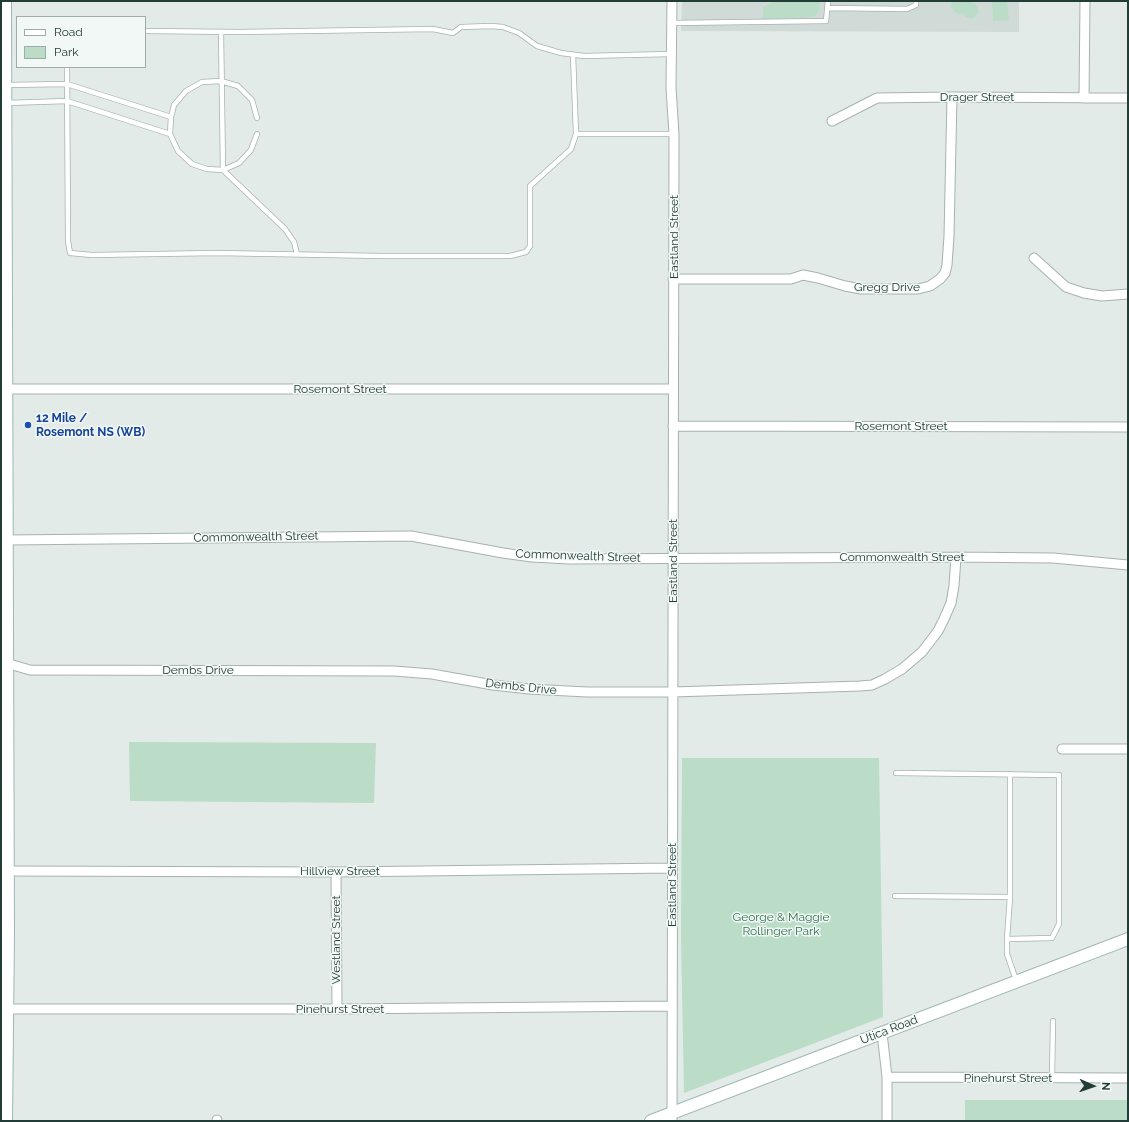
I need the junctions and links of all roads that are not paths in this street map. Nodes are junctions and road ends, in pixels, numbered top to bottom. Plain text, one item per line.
1 (4, 1) edge
2 (672, 1) edge
3 (828, 1) edge
4 (916, 1) edge
5 (1085, 1) edge
6 (827, 8) junction
7 (671, 23) junction
8 (146, 31) edge
9 (221, 32) junction
10 (671, 54) junction
11 (573, 55) junction
12 (67, 68) edge
13 (221, 81) junction
14 (67, 84) junction
15 (5, 85) junction
16 (952, 97) junction
17 (1084, 98) junction
18 (1128, 98) edge
19 (67, 101) junction
20 (3, 103) edge
21 (171, 117) junction
22 (257, 118) dead end
23 (832, 121) dead end
24 (170, 134) junction
25 (257, 134) dead end
26 (576, 134) junction
27 (674, 134) junction
28 (223, 170) junction
29 (4, 250) edge
30 (297, 254) junction
31 (1034, 258) dead end
32 (673, 279) junction
33 (1128, 294) edge
34 (4, 335) edge
35 (6, 389) junction
36 (673, 389) junction
37 (673, 426) junction
38 (1128, 427) edge
39 (4, 497) edge
40 (6, 540) junction
41 (956, 557) junction
42 (673, 559) junction
43 (1128, 566) edge
44 (4, 664) edge
45 (673, 692) junction
46 (1062, 749) dead end
47 (1128, 749) edge
48 (896, 773) dead end
49 (1010, 774) junction
50 (4, 799) edge
51 (672, 868) junction
52 (7, 871) junction
53 (336, 872) junction
54 (895, 896) dead end
55 (1010, 897) junction
56 (4, 934) edge
57 (1006, 939) junction
58 (1128, 939) edge
59 (1017, 982) junction
60 (672, 1006) junction
61 (337, 1009) junction
62 (7, 1010) junction
63 (1053, 1022) dead end
64 (882, 1034) junction
65 (4, 1076) edge
66 (887, 1077) junction
67 (1052, 1078) junction
68 (1128, 1078) edge
69 (672, 1117) edge
70 (6, 1121) edge
71 (651, 1121) edge
72 (887, 1121) edge

1 - 15 main road
2 - 7 street, Eastland Street
3 - 6 lane
4 - 6 lane
5 - 17 street
6 - 7 lane
7 - 10 street, Eastland Street
8 - 9 lane
9 - 11 lane
9 - 13 lane
10 - 11 lane
10 - 27 street, Eastland Street
11 - 26 lane
12 - 14 lane
13 - 21 lane
13 - 22 lane
13 - 28 lane
14 - 15 lane
14 - 19 lane
14 - 21 lane
15 - 20 main road
16 - 17 street, Drager Street
16 - 23 street, Drager Street
16 - 32 street, Gregg Drive
17 - 18 street, Drager Street
19 - 20 lane
19 - 24 lane
19 - 30 lane
20 - 29 main road
21 - 24 lane
24 - 28 lane
25 - 28 lane
26 - 27 lane
26 - 30 lane
27 - 32 street, Eastland Street
28 - 30 lane
29 - 34 main road
31 - 33 street
32 - 36 street, Eastland Street
34 - 35 main road
35 - 36 street, Rosemont Street
35 - 39 main road
36 - 37 street, Eastland Street
37 - 38 street, Rosemont Street
37 - 42 street, Eastland Street
39 - 40 main road
40 - 42 street, Commonwealth Street
40 - 44 main road
41 - 42 street, Commonwealth Street
41 - 43 street, Commonwealth Street
41 - 45 street, Dembs Drive
42 - 45 street, Eastland Street
44 - 45 street, Dembs Drive
44 - 50 main road
45 - 51 street, Eastland Street
46 - 47 street
48 - 49 lane
49 - 55 lane
49 - 57 lane
50 - 52 main road
51 - 53 street, Hillview Street
51 - 60 street, Eastland Street
52 - 53 street, Hillview Street
52 - 56 main road
53 - 61 street, Westland Street
54 - 55 lane
55 - 57 lane
56 - 62 main road
57 - 59 lane
58 - 59 main road, Utica Road
59 - 64 main road, Utica Road
60 - 61 street, Pinehurst Street
60 - 69 street, Eastland Street
61 - 62 street, Pinehurst Street
62 - 65 main road
63 - 67 lane
64 - 66 street
64 - 69 main road, Utica Road
65 - 70 main road
66 - 67 street, Pinehurst Street
66 - 72 street
67 - 68 street, Pinehurst Street
69 - 71 main road, Utica Road

